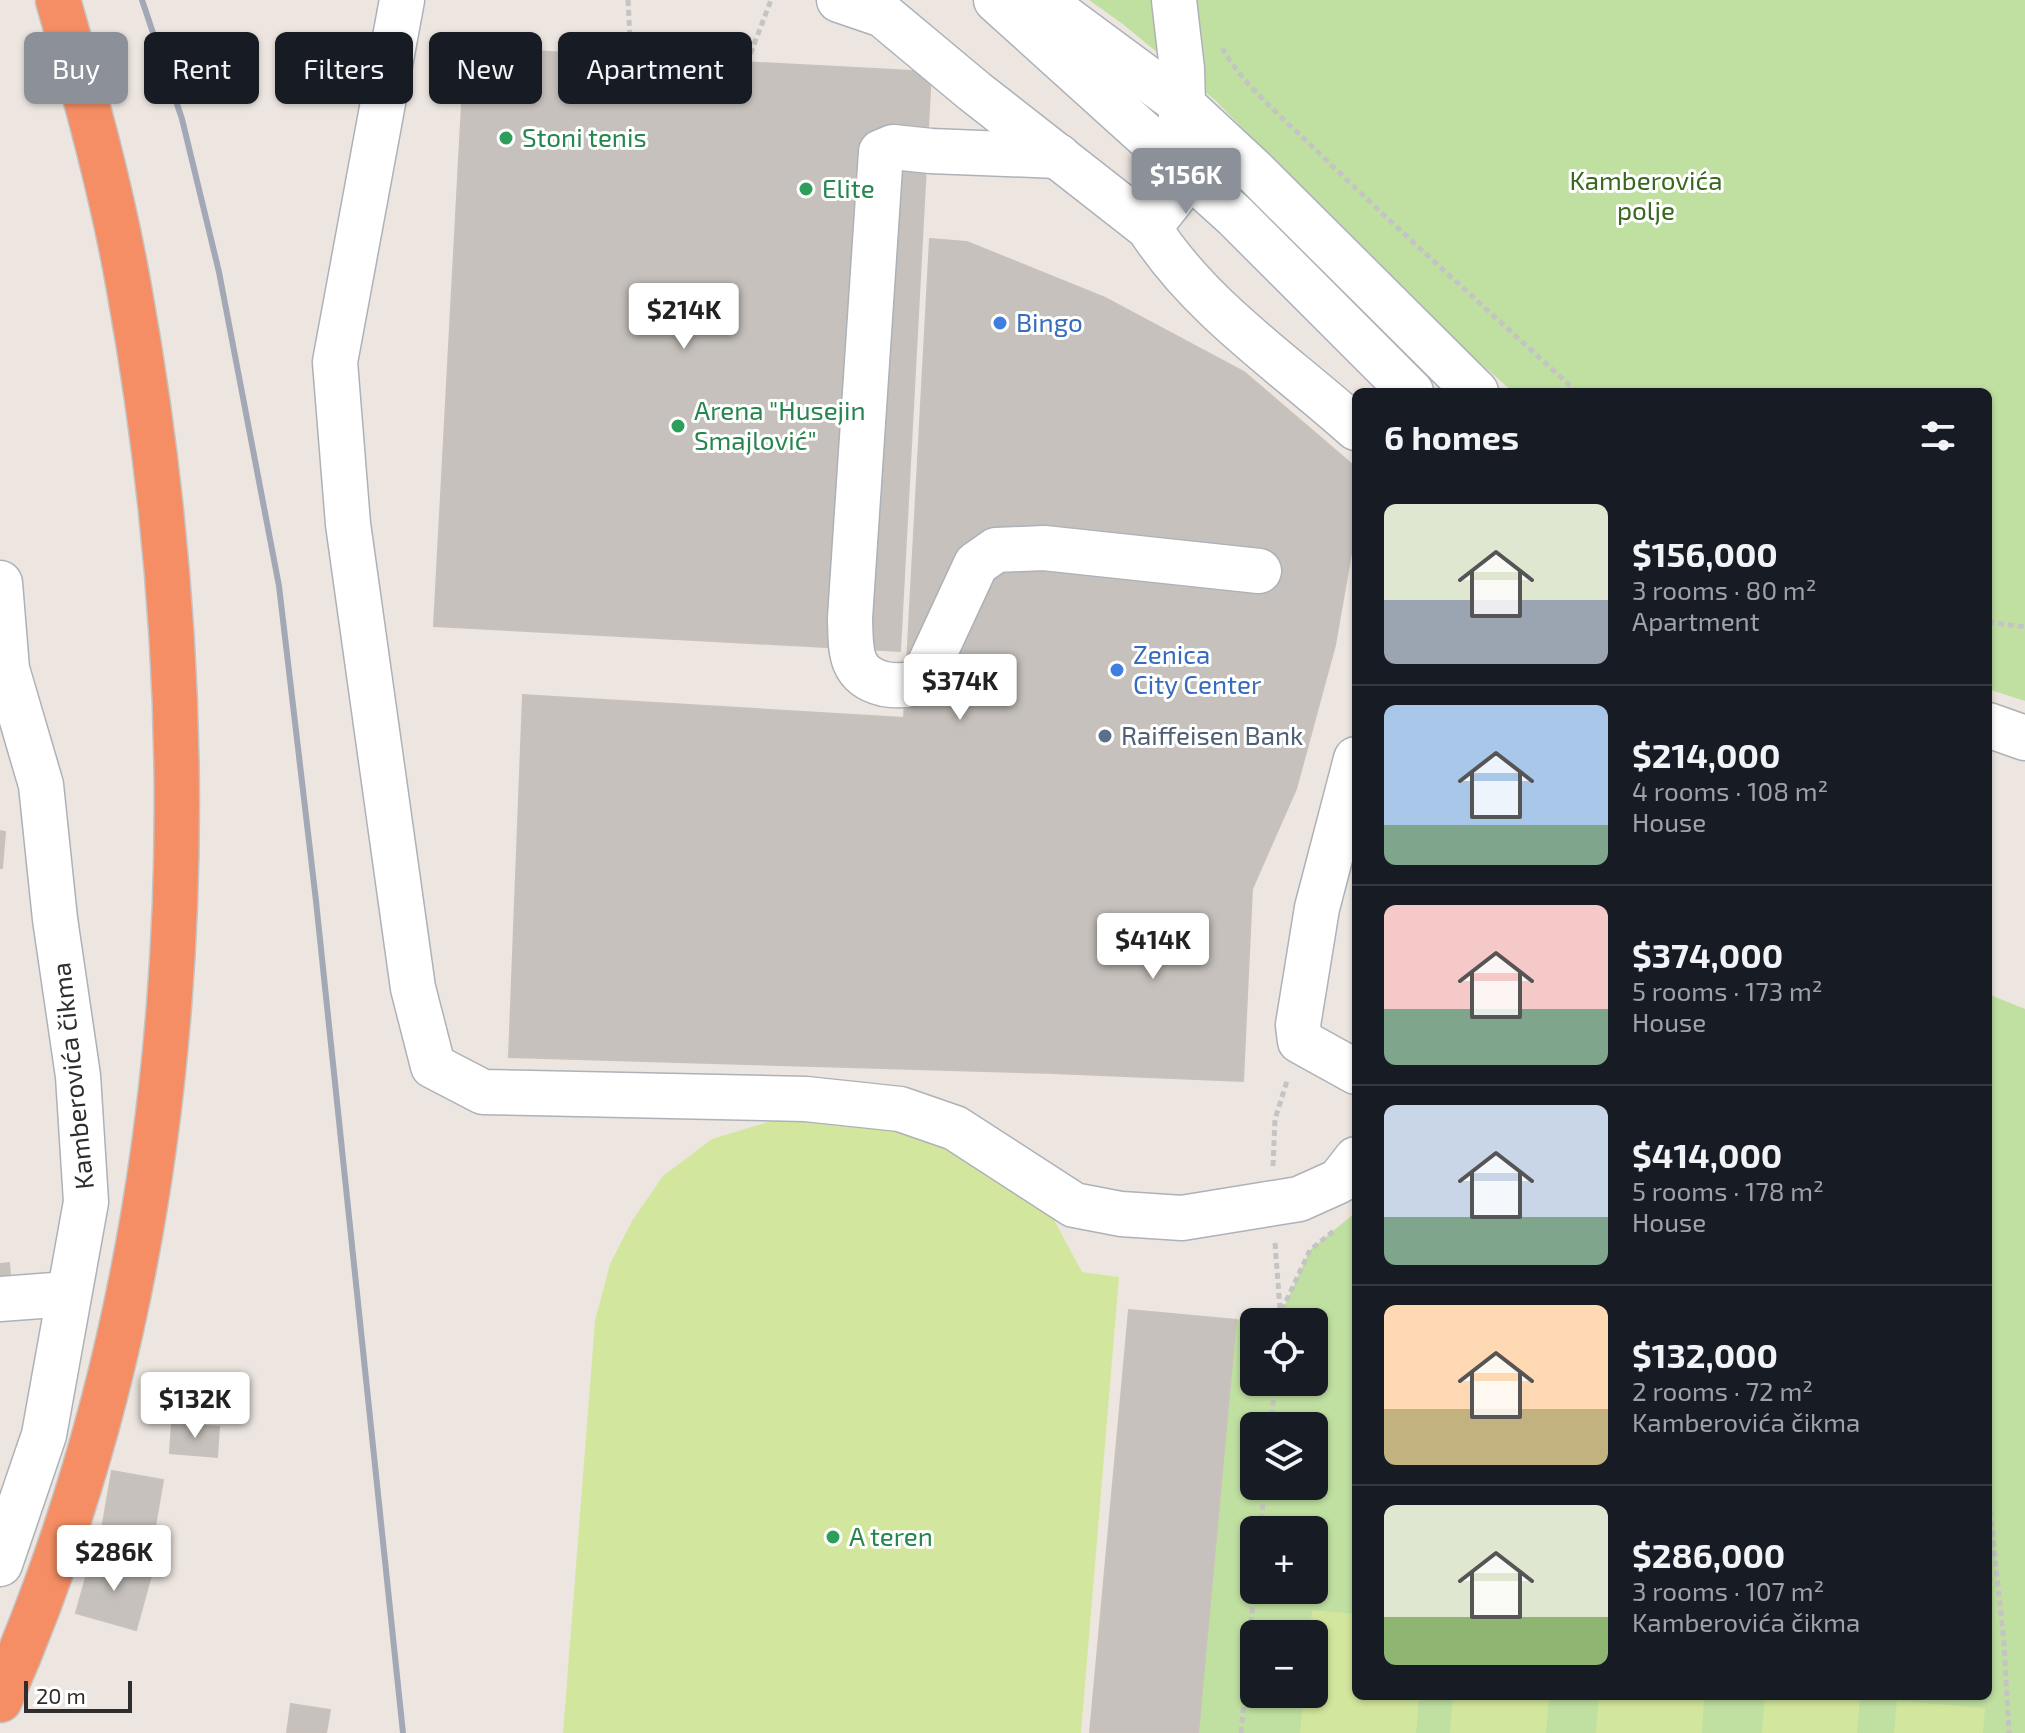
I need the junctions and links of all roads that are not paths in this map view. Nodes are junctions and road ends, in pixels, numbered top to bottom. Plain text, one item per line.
1 (58, 0) edge
2 (402, 0) edge
3 (839, 0) edge
4 (996, 0) edge
5 (1041, 0) edge
6 (1174, 0) edge
7 (1183, 105) junction
8 (1058, 156) junction
9 (1174, 160) junction
10 (1149, 228) junction
11 (1407, 388) edge
12 (1472, 388) edge
13 (1352, 425) edge
14 (1259, 571) dead end
15 (0, 583) edge
16 (1992, 726) edge
17 (2025, 738) edge
18 (1352, 774) edge
19 (1352, 1070) edge
20 (1352, 1164) edge
21 (67, 1294) junction
22 (0, 1299) edge
23 (10, 1506) edge
24 (0, 1564) edge
25 (0, 1700) edge

1 - 25 highway
2 - 20 street
3 - 8 street
4 - 9 street
5 - 7 street
6 - 7 street
7 - 9 street
7 - 12 street
8 - 10 street
8 - 14 street
9 - 10 street
9 - 11 street
10 - 13 street
15 - 21 street, Kamberovića čikma
16 - 17 street
18 - 19 street
21 - 22 street
21 - 23 street, Kamberovića čikma
23 - 24 street, Kamberovića čikma

